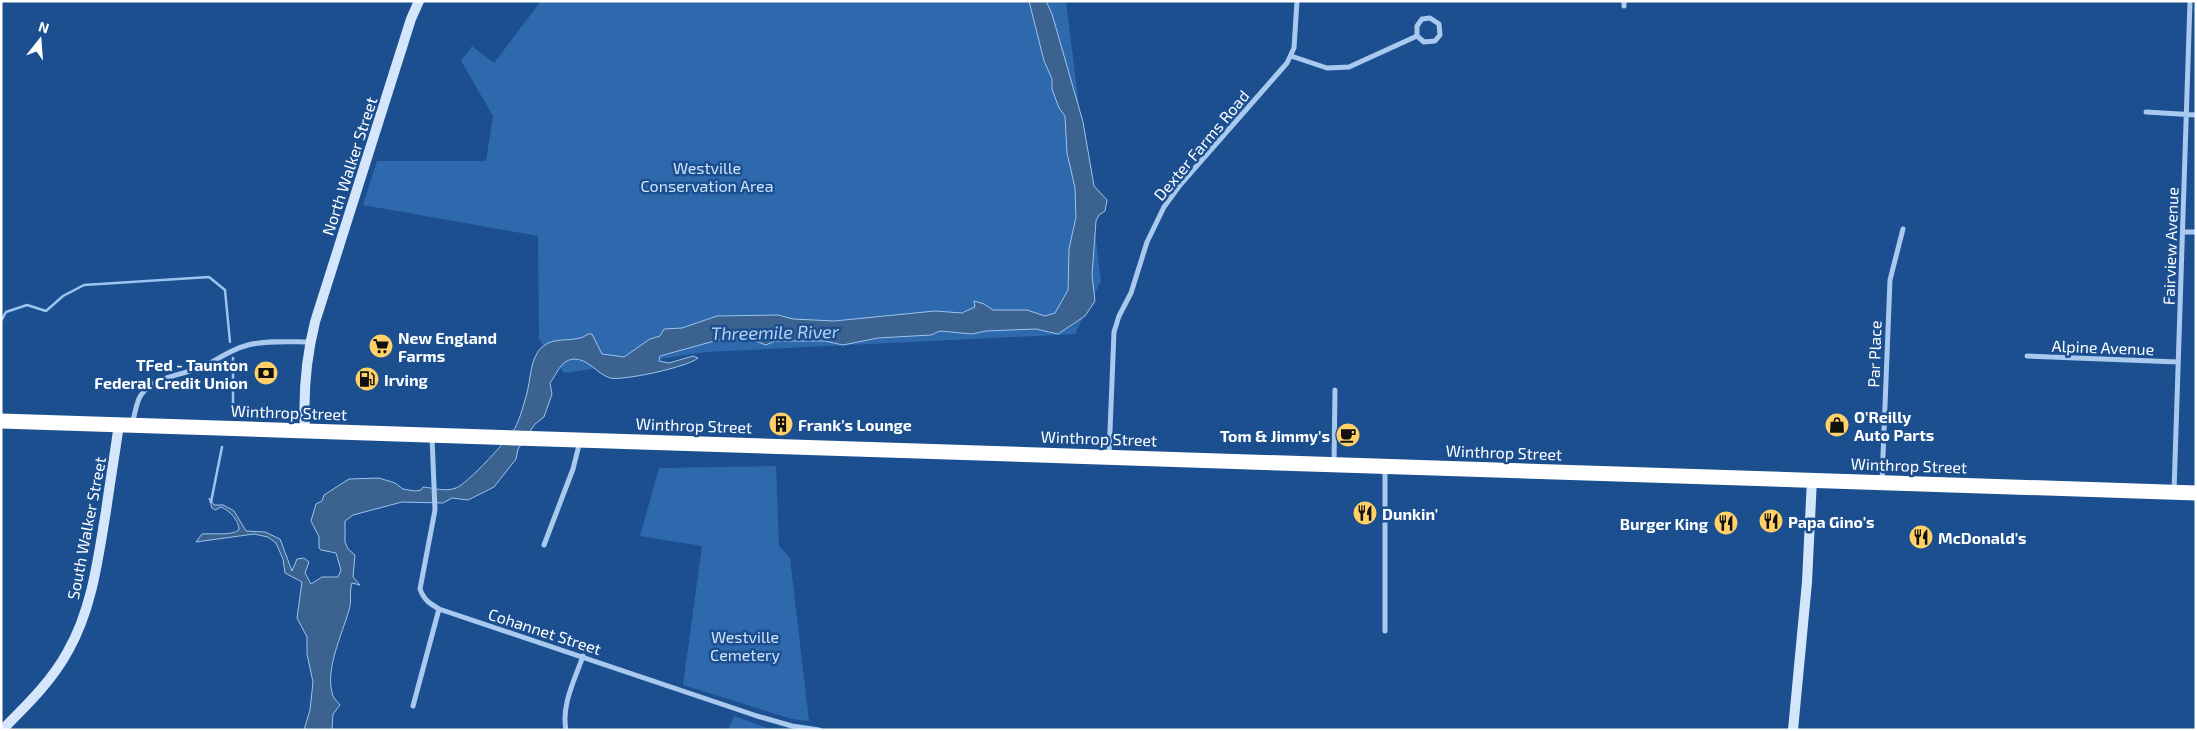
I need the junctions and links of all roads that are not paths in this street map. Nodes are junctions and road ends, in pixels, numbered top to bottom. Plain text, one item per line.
1 (419, 1) edge
2 (1297, 1) edge
3 (2190, 1) edge
4 (1417, 36) junction
5 (1291, 56) junction
6 (2146, 112) dead end
7 (2187, 115) junction
8 (2196, 115) edge
9 (1903, 229) dead end
10 (2183, 232) junction
11 (2196, 232) edge
12 (310, 342) junction
13 (2027, 356) dead end
14 (2178, 362) junction
15 (1335, 390) dead end
16 (1, 421) edge
17 (126, 424) junction
18 (305, 430) junction
19 (432, 434) junction
20 (581, 439) junction
21 (1109, 456) junction
22 (1334, 464) junction
23 (1385, 465) junction
24 (1812, 480) junction
25 (1882, 482) junction
26 (2174, 492) junction
27 (2196, 493) edge
28 (544, 545) dead end
29 (438, 609) junction
30 (1385, 631) dead end
31 (583, 656) junction
32 (413, 706) dead end
33 (2, 730) edge
34 (566, 730) edge
35 (819, 730) edge
36 (1793, 730) edge

1 - 12 main road, North Walker Street
2 - 5 street
3 - 7 street, Fairview Avenue
4 - 4 street
4 - 5 street
5 - 21 street, Dexter Farms Road
6 - 7 street
7 - 8 street
7 - 10 street, Fairview Avenue
9 - 25 street, Par Place
10 - 11 street
10 - 14 street, Fairview Avenue
12 - 17 street
12 - 18 main road, North Walker Street
13 - 14 street, Alpine Avenue
14 - 26 street, Fairview Avenue
15 - 22 street
16 - 17 highway, Winthrop Street
17 - 18 highway, Winthrop Street
17 - 33 main road, South Walker Street
18 - 19 highway, Winthrop Street
19 - 20 highway, Winthrop Street
19 - 29 street, Cohannet Street
20 - 21 highway, Winthrop Street
20 - 28 street
21 - 22 highway, Winthrop Street
22 - 23 highway, Winthrop Street
23 - 24 highway, Winthrop Street
23 - 30 street
24 - 25 highway, Winthrop Street
24 - 36 main road
25 - 26 highway, Winthrop Street
26 - 27 highway, Winthrop Street
29 - 31 street, Cohannet Street
29 - 32 street
31 - 34 street
31 - 35 street, Cohannet Street

